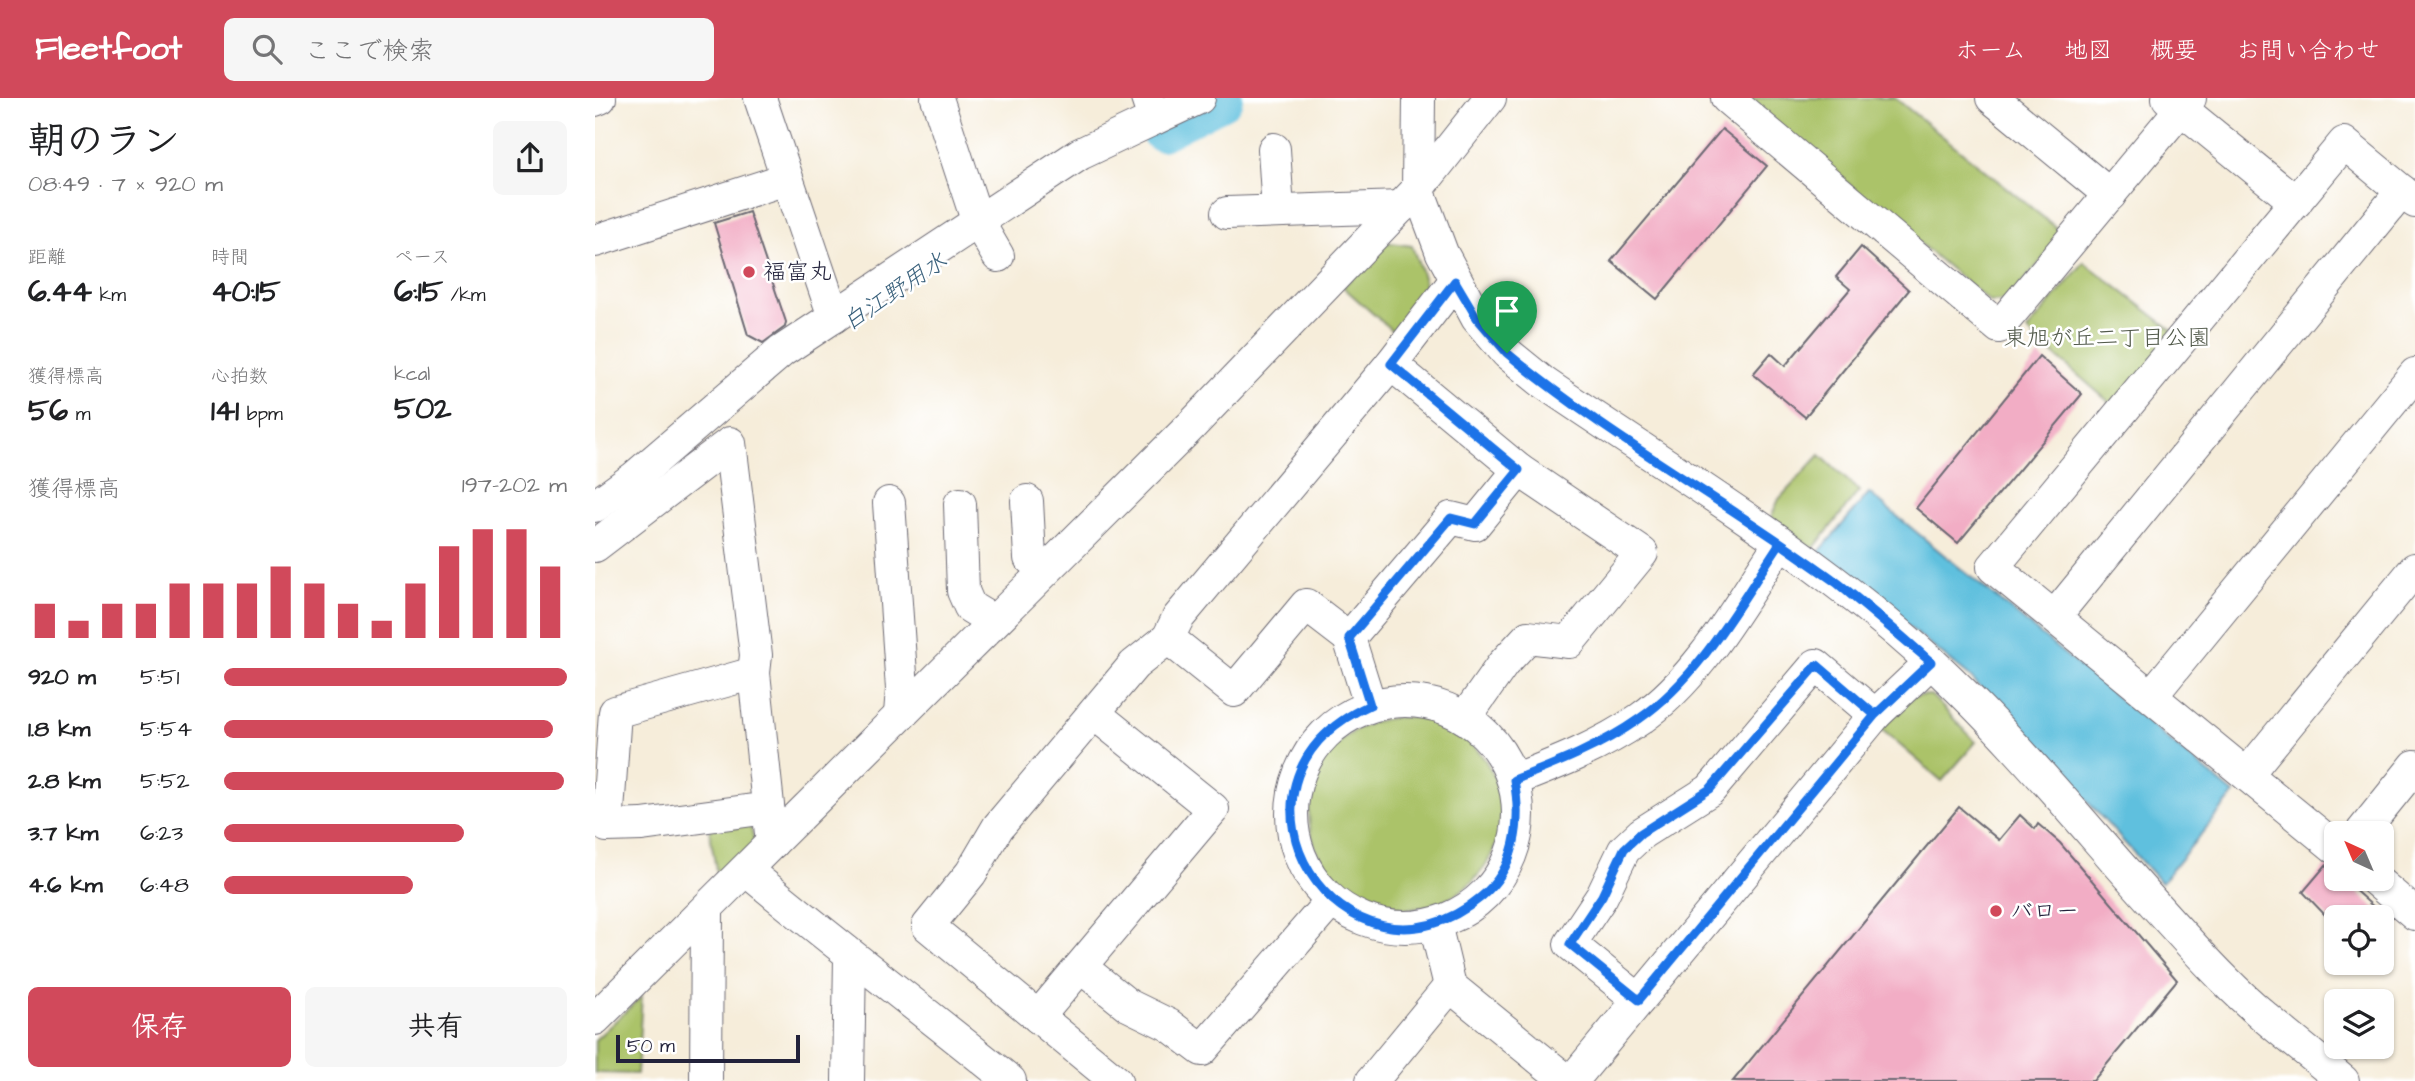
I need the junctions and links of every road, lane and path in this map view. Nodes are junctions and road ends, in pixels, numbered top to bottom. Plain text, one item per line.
1 (600, 98) edge
2 (760, 98) edge
3 (937, 98) edge
4 (1199, 98) edge
5 (1419, 98) edge
6 (1490, 98) edge
7 (1727, 98) edge
8 (1991, 98) edge
9 (595, 100) edge
10 (2180, 102) edge
11 (1150, 109) edge
12 (1274, 149) dead end
13 (786, 179) junction
14 (2110, 195) junction
15 (2409, 196) edge
16 (1409, 198) junction
17 (2296, 202) junction
18 (1278, 211) junction
19 (1227, 213) dead end
20 (978, 223) junction
21 (595, 241) edge
22 (998, 256) dead end
23 (1455, 281) junction
24 (834, 317) junction
25 (1391, 364) junction
26 (2415, 373) edge
27 (1519, 470) junction
28 (1027, 501) dead end
29 (889, 503) dead end
30 (960, 504) dead end
31 (595, 506) edge
32 (1780, 543) junction
33 (595, 545) edge
34 (2415, 569) edge
35 (1044, 571) junction
36 (2055, 616) junction
37 (993, 621) junction
38 (1168, 638) junction
39 (1349, 638) junction
40 (1931, 662) junction
41 (754, 673) junction
42 (2152, 695) junction
43 (1370, 705) junction
44 (900, 714) junction
45 (1094, 714) junction
46 (1875, 715) junction
47 (1465, 718) junction
48 (2415, 766) edge
49 (2247, 774) junction
50 (1514, 780) junction
51 (768, 808) junction
52 (2371, 821) edge
53 (2324, 838) edge
54 (772, 843) junction
55 (746, 870) junction
56 (2388, 891) edge
57 (1331, 901) junction
58 (707, 909) junction
59 (2415, 914) edge
60 (1435, 924) junction
61 (850, 957) junction
62 (1082, 968) junction
63 (1450, 986) junction
64 (1639, 1000) junction
65 (1038, 1017) junction
66 (595, 1019) edge
67 (980, 1069) edge
68 (706, 1081) edge
69 (848, 1081) edge
70 (1010, 1081) edge
71 (1117, 1081) edge
72 (1371, 1081) edge
73 (1567, 1081) edge
74 (1572, 1081) edge
75 (2343, 1081) edge

1 - 9 street
2 - 13 street
3 - 20 street
4 - 11 street
5 - 16 street
6 - 16 street
7 - 14 street
8 - 14 street
10 - 14 street
10 - 17 street
11 - 20 street
12 - 18 street
13 - 21 street
13 - 24 street
15 - 17 street
15 - 36 street
16 - 18 street
16 - 23 street
16 - 35 street
17 - 36 street
18 - 19 street
20 - 22 street
20 - 24 street
23 - 25 street
23 - 32 street
24 - 31 street
25 - 27 street
25 - 38 street
26 - 42 street
27 - 39 street
27 - 47 street
28 - 35 street
29 - 44 street
30 - 37 street
32 - 40 street
32 - 50 street
33 - 41 street
34 - 49 street
35 - 37 street
36 - 42 street
37 - 44 street
38 - 39 street
38 - 45 street
39 - 43 street
40 - 46 street
40 - 75 street
41 - 51 street
41 - 51 street
42 - 49 street
43 - 47 street
43 - 57 street
44 - 54 street
45 - 62 street
45 - 65 street
46 - 64 street
46 - 64 street
47 - 50 street
48 - 52 street
49 - 53 street
50 - 60 street
51 - 54 street
54 - 55 street
55 - 58 street
55 - 61 street
56 - 59 street
57 - 60 street
57 - 62 street
58 - 66 street
58 - 68 street
60 - 63 street
61 - 67 street
61 - 69 street
62 - 65 street
63 - 72 street
63 - 73 street
64 - 74 street
65 - 71 street
67 - 70 street

